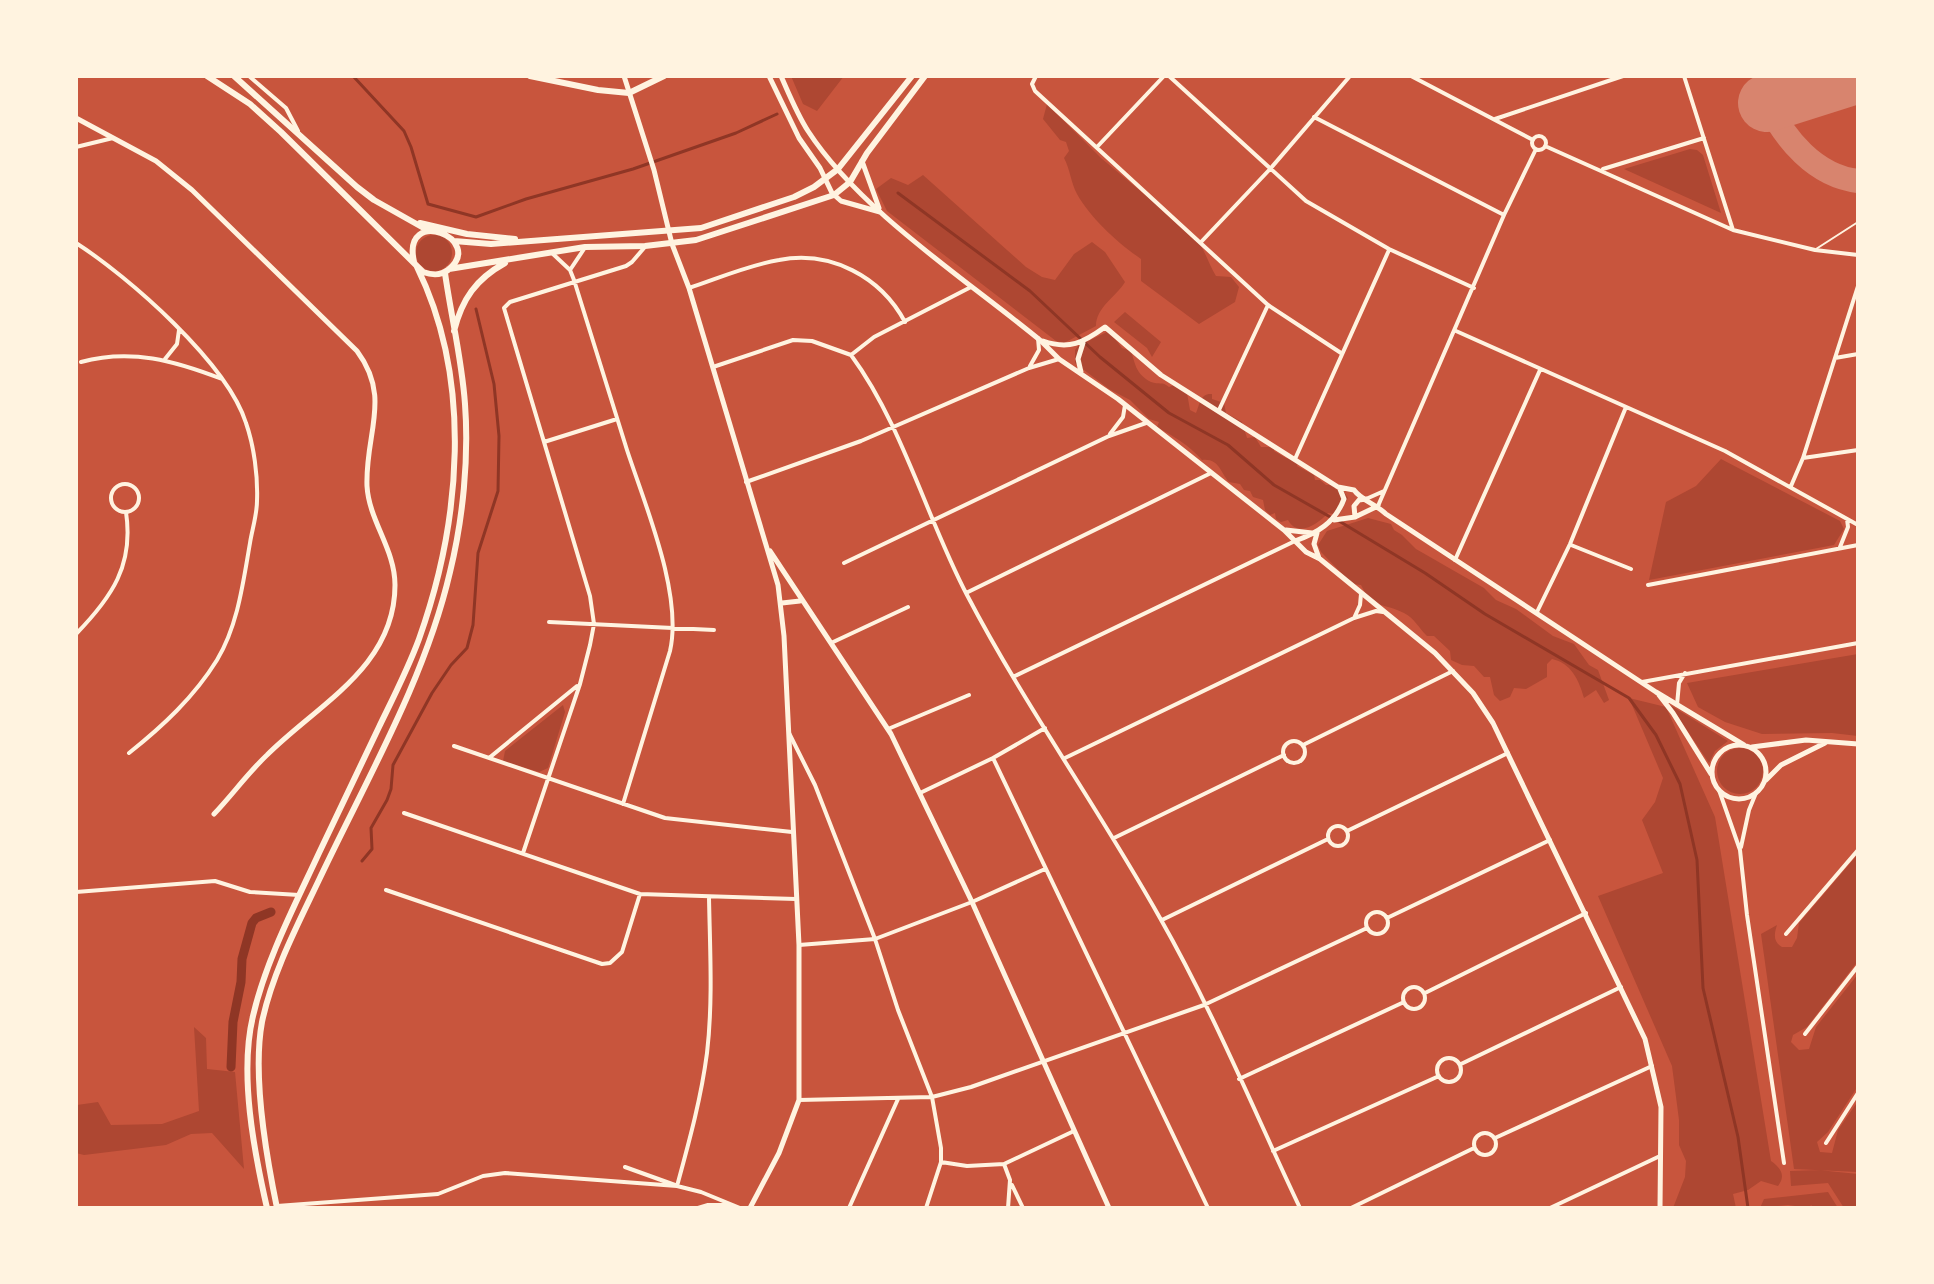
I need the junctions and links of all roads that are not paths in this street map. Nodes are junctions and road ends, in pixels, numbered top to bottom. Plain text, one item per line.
1 (207, 76) edge
2 (234, 76) edge
3 (249, 76) edge
4 (530, 76) edge
5 (624, 76) edge
6 (664, 76) edge
7 (769, 76) edge
8 (781, 76) edge
9 (912, 76) edge
10 (925, 76) edge
11 (1036, 76) edge
12 (1166, 76) edge
13 (1350, 76) edge
14 (1411, 76) edge
15 (1623, 76) edge
16 (1684, 76) edge
17 (629, 93) junction
18 (1314, 117) junction
19 (76, 118) edge
20 (1495, 119) junction
21 (298, 131) junction
22 (115, 138) junction
23 (1704, 138) junction
24 (1533, 140) junction
25 (1545, 146) junction
26 (76, 147) edge
27 (1097, 147) junction
28 (1536, 149) junction
29 (862, 160) junction
30 (1271, 168) junction
31 (838, 169) junction
32 (1600, 170) junction
33 (825, 180) junction
34 (850, 182) junction
35 (834, 195) junction
36 (881, 212) junction
37 (1504, 215) junction
38 (415, 221) junction
39 (1858, 222) edge
40 (670, 229) junction
41 (1733, 230) junction
42 (429, 231) junction
43 (523, 240) junction
44 (454, 241) junction
45 (1202, 241) junction
46 (76, 243) edge
47 (672, 244) junction
48 (645, 246) junction
49 (585, 247) junction
50 (1389, 249) junction
51 (1815, 250) junction
52 (551, 252) junction
53 (1858, 255) edge
54 (515, 258) junction
55 (416, 264) junction
56 (570, 270) junction
57 (447, 271) junction
58 (574, 280) junction
59 (974, 286) junction
60 (1858, 286) edge
61 (689, 288) junction
62 (1474, 288) junction
63 (1268, 305) junction
64 (905, 322) junction
65 (179, 330) junction
66 (1456, 331) junction
67 (453, 335) junction
68 (1040, 339) junction
69 (1083, 342) junction
70 (1341, 353) junction
71 (1858, 354) edge
72 (851, 355) junction
73 (1835, 358) junction
74 (165, 359) junction
75 (1059, 359) junction
76 (81, 362) dead end
77 (711, 368) junction
78 (1029, 368) junction
79 (1540, 370) junction
80 (1082, 373) junction
81 (224, 380) junction
82 (1125, 405) junction
83 (1626, 407) junction
84 (1219, 410) junction
85 (617, 419) junction
86 (1147, 422) junction
87 (891, 428) junction
88 (1109, 436) junction
89 (544, 442) junction
90 (1858, 450) edge
91 (1803, 458) junction
92 (1295, 459) junction
93 (1212, 473) junction
94 (746, 482) junction
95 (1791, 486) junction
96 (1338, 487) junction
97 (1384, 491) junction
98 (1366, 499) junction
99 (1375, 508) junction
100 (126, 512) junction
101 (1355, 517) junction
102 (1336, 518) junction
103 (1847, 519) junction
104 (934, 520) junction
105 (1858, 525) edge
106 (1284, 530) junction
107 (1317, 532) junction
108 (1295, 541) junction
109 (766, 544) junction
110 (1570, 544) junction
111 (1858, 545) edge
112 (1840, 547) junction
113 (1320, 559) junction
114 (1455, 560) junction
115 (844, 563) dead end
116 (1631, 569) dead end
117 (1648, 585) dead end
118 (966, 593) junction
119 (1361, 594) junction
120 (801, 601) junction
121 (782, 603) junction
122 (908, 607) dead end
123 (1383, 612) junction
124 (1537, 612) junction
125 (1354, 618) junction
126 (549, 622) dead end
127 (594, 624) junction
128 (674, 629) junction
129 (714, 630) dead end
130 (76, 634) edge
131 (831, 643) junction
132 (1858, 643) edge
133 (1453, 671) junction
134 (1685, 673) junction
135 (1013, 677) junction
136 (1642, 682) junction
137 (580, 684) junction
138 (1656, 692) junction
139 (969, 695) dead end
140 (1677, 705) junction
141 (1045, 728) junction
142 (888, 729) junction
143 (788, 731) junction
144 (1826, 743) junction
145 (1858, 744) edge
146 (1303, 745) junction
147 (1744, 745) junction
148 (454, 746) dead end
149 (1751, 747) junction
150 (129, 753) dead end
151 (1508, 753) junction
152 (1284, 755) junction
153 (489, 758) junction
154 (993, 758) junction
155 (1065, 758) junction
156 (1712, 777) junction
157 (548, 778) junction
158 (1764, 783) junction
159 (1719, 790) junction
160 (920, 793) junction
161 (1756, 793) junction
162 (623, 804) junction
163 (404, 813) dead end
164 (214, 814) dead end
165 (1347, 831) junction
166 (792, 832) junction
167 (1114, 838) junction
168 (1328, 839) junction
169 (1550, 840) junction
170 (1740, 850) junction
171 (1858, 850) edge
172 (523, 853) junction
173 (1045, 869) junction
174 (386, 890) dead end
175 (76, 892) edge
176 (640, 894) junction
177 (299, 895) junction
178 (709, 898) junction
179 (796, 899) junction
180 (972, 902) junction
181 (1586, 913) junction
182 (1387, 918) junction
183 (1162, 920) junction
184 (1367, 928) junction
185 (1786, 934) dead end
186 (875, 939) junction
187 (799, 945) junction
188 (1858, 966) edge
189 (1622, 986) junction
190 (1425, 993) junction
191 (1404, 1002) junction
192 (1204, 1005) junction
193 (1124, 1033) junction
194 (1805, 1034) dead end
195 (1044, 1059) junction
196 (1461, 1064) junction
197 (1653, 1066) junction
198 (1439, 1076) junction
199 (1239, 1079) junction
200 (1858, 1093) edge
201 (932, 1097) junction
202 (898, 1099) junction
203 (799, 1100) junction
204 (1074, 1131) junction
205 (1495, 1138) junction
206 (1826, 1143) dead end
207 (1474, 1148) junction
208 (1273, 1151) junction
209 (1662, 1155) junction
210 (941, 1162) junction
211 (1784, 1163) dead end
212 (1004, 1164) junction
213 (625, 1167) dead end
214 (1010, 1180) junction
215 (677, 1186) junction
216 (733, 1205) junction
217 (277, 1207) edge
218 (267, 1208) edge
219 (698, 1208) edge
220 (740, 1208) edge
221 (750, 1208) edge
222 (849, 1208) edge
223 (926, 1208) edge
224 (1008, 1208) edge
225 (1023, 1208) edge
226 (1109, 1208) edge
227 (1208, 1208) edge
228 (1300, 1208) edge
229 (1351, 1208) edge
230 (1550, 1208) edge
231 (1660, 1208) edge

1 - 55 main road
2 - 21 main road
3 - 21 street
4 - 17 main road
5 - 17 street
6 - 17 main road
7 - 33 street
8 - 31 street
9 - 31 main road
10 - 29 main road
11 - 27 street
12 - 27 street
12 - 30 street
13 - 18 street
14 - 20 street
15 - 20 street
16 - 23 street
17 - 40 street
18 - 30 street
18 - 37 street
19 - 22 street
20 - 24 street
21 - 38 main road
22 - 26 street
22 - 164 street
23 - 32 street
23 - 41 street
24 - 25 street
24 - 28 street
25 - 28 street
25 - 32 street
27 - 45 street
28 - 37 street
29 - 34 main road
29 - 36 street
30 - 45 street
30 - 50 street
31 - 33 main road
31 - 34 street
32 - 41 street
33 - 35 street
33 - 40 main road
34 - 35 main road
34 - 36 street
35 - 36 street
35 - 47 main road
36 - 59 street
37 - 62 street
38 - 42 main road
38 - 43 main road
39 - 51 lane
40 - 43 main road
40 - 47 street
41 - 51 street
42 - 44 main road
42 - 55 main road
43 - 44 main road
44 - 57 main road
45 - 63 street
46 - 65 street
47 - 48 main road
47 - 61 street
48 - 49 main road
48 - 58 street
49 - 52 main road
49 - 56 street
50 - 62 street
50 - 70 street
51 - 53 street
52 - 54 main road
52 - 56 street
54 - 57 main road
54 - 67 main road
55 - 57 main road
55 - 177 main road
56 - 58 street
57 - 67 main road
58 - 85 street
58 - 89 street
59 - 64 street
59 - 68 street
60 - 73 street
61 - 64 street
61 - 77 street
62 - 66 street
63 - 70 street
63 - 84 street
64 - 72 street
65 - 74 street
65 - 81 street
66 - 79 street
66 - 97 street
67 - 217 main road
68 - 69 street
68 - 75 street
68 - 78 street
69 - 80 street
69 - 84 street
70 - 92 street
71 - 73 street
72 - 77 street
72 - 87 street
73 - 91 street
74 - 76 street
74 - 81 street
75 - 78 street
75 - 80 street
77 - 94 street
78 - 87 street
79 - 83 street
79 - 114 street
80 - 82 street
81 - 150 street
82 - 86 street
82 - 88 street
83 - 95 street
83 - 110 street
84 - 92 street
85 - 89 street
85 - 128 street
86 - 88 street
86 - 93 street
87 - 94 street
87 - 104 street
88 - 104 street
89 - 127 street
90 - 91 street
91 - 95 street
92 - 96 street
93 - 106 street
93 - 118 street
94 - 109 street
95 - 103 street
96 - 98 street
96 - 102 street
97 - 98 street
97 - 99 street
98 - 99 street
98 - 101 street
99 - 101 street
99 - 114 street
100 - 100 street
100 - 130 street
101 - 102 street
102 - 107 street
103 - 105 street
103 - 112 street
104 - 115 street
104 - 118 street
106 - 107 street
106 - 108 street
107 - 108 street
107 - 113 street
108 - 113 street
108 - 135 street
109 - 120 street
109 - 121 street
110 - 116 street
110 - 124 street
111 - 112 street
112 - 117 street
113 - 119 street
114 - 124 street
118 - 135 street
119 - 123 street
119 - 125 street
120 - 121 street
120 - 131 street
121 - 143 street
122 - 131 street
123 - 125 street
123 - 133 street
124 - 136 street
125 - 155 street
126 - 127 street
127 - 128 street
127 - 137 street
128 - 129 street
128 - 162 street
131 - 142 street
132 - 134 street
133 - 146 street
133 - 151 street
134 - 136 street
134 - 140 street
135 - 141 street
136 - 138 street
137 - 153 street
137 - 157 street
138 - 140 street
138 - 156 street
139 - 142 street
140 - 147 street
141 - 154 street
141 - 155 street
142 - 160 street
143 - 166 street
143 - 186 street
144 - 145 street
144 - 149 street
144 - 158 street
146 - 152 street
146 - 152 street
147 - 149 street
147 - 156 street
148 - 153 street
149 - 158 street
151 - 165 street
151 - 169 street
152 - 167 street
153 - 157 street
154 - 160 street
154 - 173 street
155 - 167 street
156 - 159 street
157 - 162 street
157 - 172 street
158 - 161 street
159 - 161 street
159 - 170 street
160 - 180 street
161 - 170 street
162 - 166 street
163 - 172 street
165 - 168 street
165 - 168 street
166 - 179 street
167 - 183 street
168 - 183 street
169 - 181 street
169 - 182 street
170 - 211 street
171 - 185 street
172 - 176 street
173 - 180 street
173 - 193 street
174 - 176 street
175 - 177 street
176 - 178 street
177 - 218 main road
178 - 179 street
178 - 215 street
179 - 187 street
180 - 186 street
180 - 195 street
181 - 189 street
181 - 190 street
182 - 184 street
182 - 184 street
183 - 192 street
184 - 192 street
186 - 187 street
186 - 201 street
187 - 203 street
188 - 194 street
189 - 196 street
189 - 197 street
190 - 191 street
190 - 191 street
191 - 199 street
192 - 193 street
192 - 199 street
193 - 195 street
193 - 227 street
195 - 201 street
195 - 204 street
196 - 198 street
196 - 198 street
197 - 205 street
197 - 209 street
198 - 208 street
199 - 208 street
200 - 206 street
201 - 202 street
201 - 210 street
202 - 203 street
202 - 222 street
203 - 221 street
204 - 212 street
204 - 226 street
205 - 207 street
205 - 207 street
207 - 229 street
208 - 228 street
209 - 230 street
209 - 231 street
210 - 212 street
210 - 223 street
212 - 214 street
213 - 215 street
214 - 224 street
214 - 225 street
215 - 216 street
215 - 217 street
216 - 219 street
216 - 220 street

